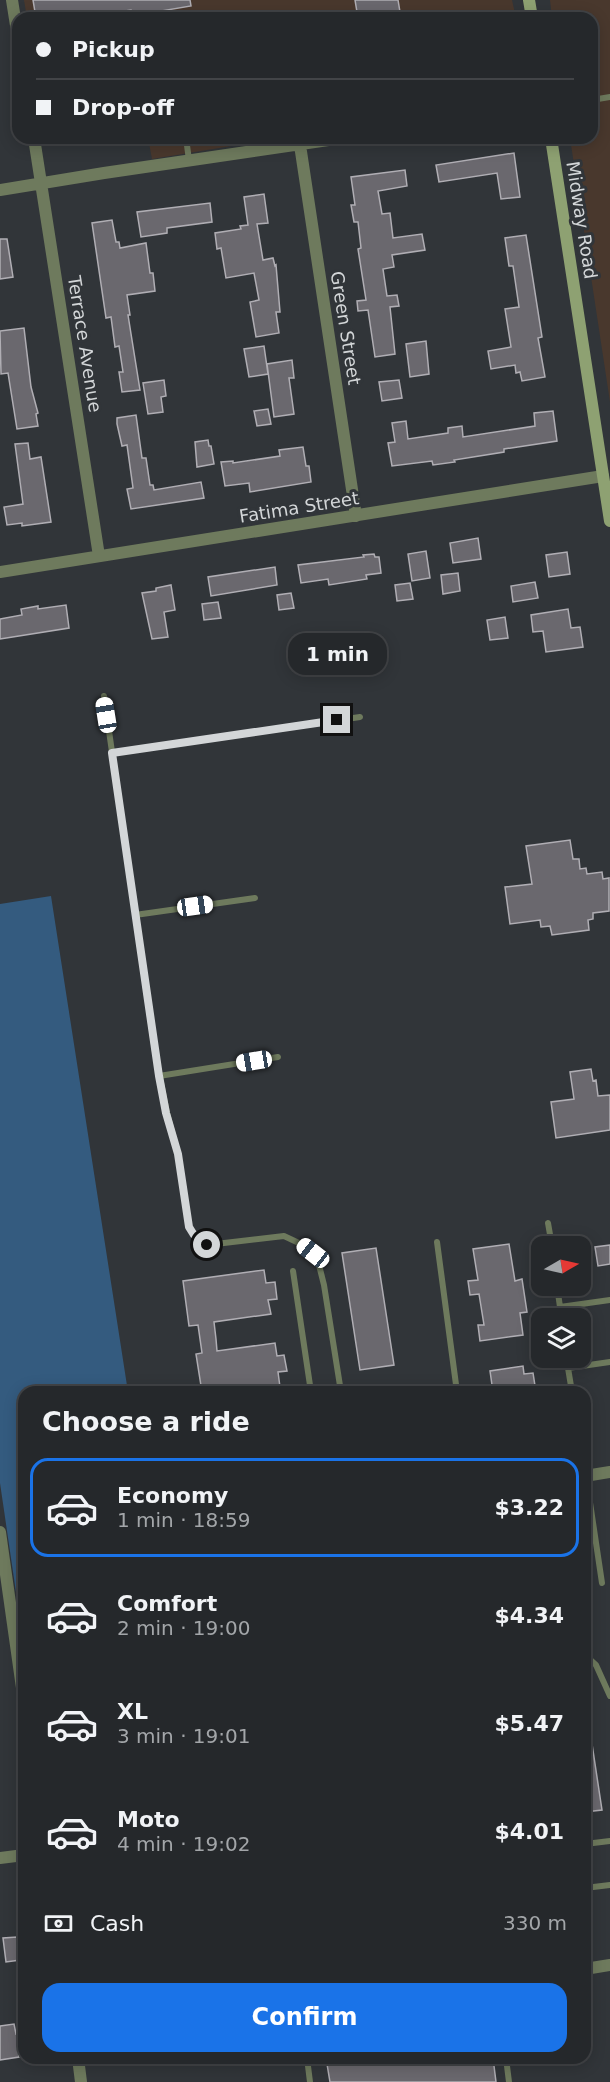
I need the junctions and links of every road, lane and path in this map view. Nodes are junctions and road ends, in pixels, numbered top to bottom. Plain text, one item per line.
1 (35, 144) edge
2 (187, 144) edge
3 (306, 144) edge
4 (552, 144) edge
5 (300, 145) junction
6 (189, 160) junction
7 (42, 184) junction
8 (0, 190) edge
9 (603, 476) junction
10 (608, 497) edge
11 (356, 516) junction
12 (610, 521) edge
13 (99, 556) junction
14 (0, 572) edge
15 (104, 696) dead end
16 (360, 717) dead end
17 (112, 753) junction
18 (255, 898) dead end
19 (135, 915) junction
20 (278, 1058) dead end
21 (159, 1076) junction
22 (548, 1223) dead end
23 (550, 1236) edge
24 (437, 1242) dead end
25 (293, 1271) dead end
26 (558, 1296) edge
27 (610, 1300) edge
28 (560, 1307) joint
29 (610, 1362) edge
30 (591, 1365) edge
31 (568, 1368) edge
32 (310, 1386) edge
33 (340, 1386) edge
34 (456, 1386) edge
35 (571, 1386) edge
36 (610, 1473) edge
37 (591, 1474) edge
38 (591, 1512) edge
39 (0, 1532) edge
40 (602, 1583) dead end
41 (18, 1660) edge
42 (591, 1660) edge
43 (610, 1696) edge
44 (610, 1841) edge
45 (591, 1843) edge
46 (18, 1856) edge
47 (0, 1858) edge
48 (610, 1885) edge
49 (591, 1887) edge
50 (610, 1965) edge
51 (591, 1968) edge
52 (79, 2064) edge
53 (308, 2064) edge
54 (507, 2064) edge
55 (81, 2082) edge
56 (310, 2082) edge
57 (509, 2082) edge

1 - 7 street, Terrace Avenue
2 - 6 lane
3 - 5 street
4 - 9 main road, Midway Road
5 - 6 street
5 - 11 street, Green Street
6 - 7 street
7 - 8 street
7 - 13 street, Terrace Avenue
9 - 10 main road, Midway Road
9 - 11 street, Fatima Street
10 - 12 main road, Midway Road
11 - 13 street, Fatima Street
13 - 14 street, Fatima Street
15 - 17 lane
16 - 17 lane
17 - 19 lane
18 - 19 lane
19 - 21 lane
20 - 21 lane
21 - 33 lane
22 - 23 lane
24 - 34 lane
25 - 32 lane
26 - 28 lane
27 - 28 lane
29 - 30 lane
31 - 35 lane
36 - 37 street
38 - 40 lane
39 - 41 street
42 - 43 lane
44 - 45 lane
46 - 47 street
48 - 49 lane
50 - 51 street
52 - 55 street
53 - 56 lane
54 - 57 lane

